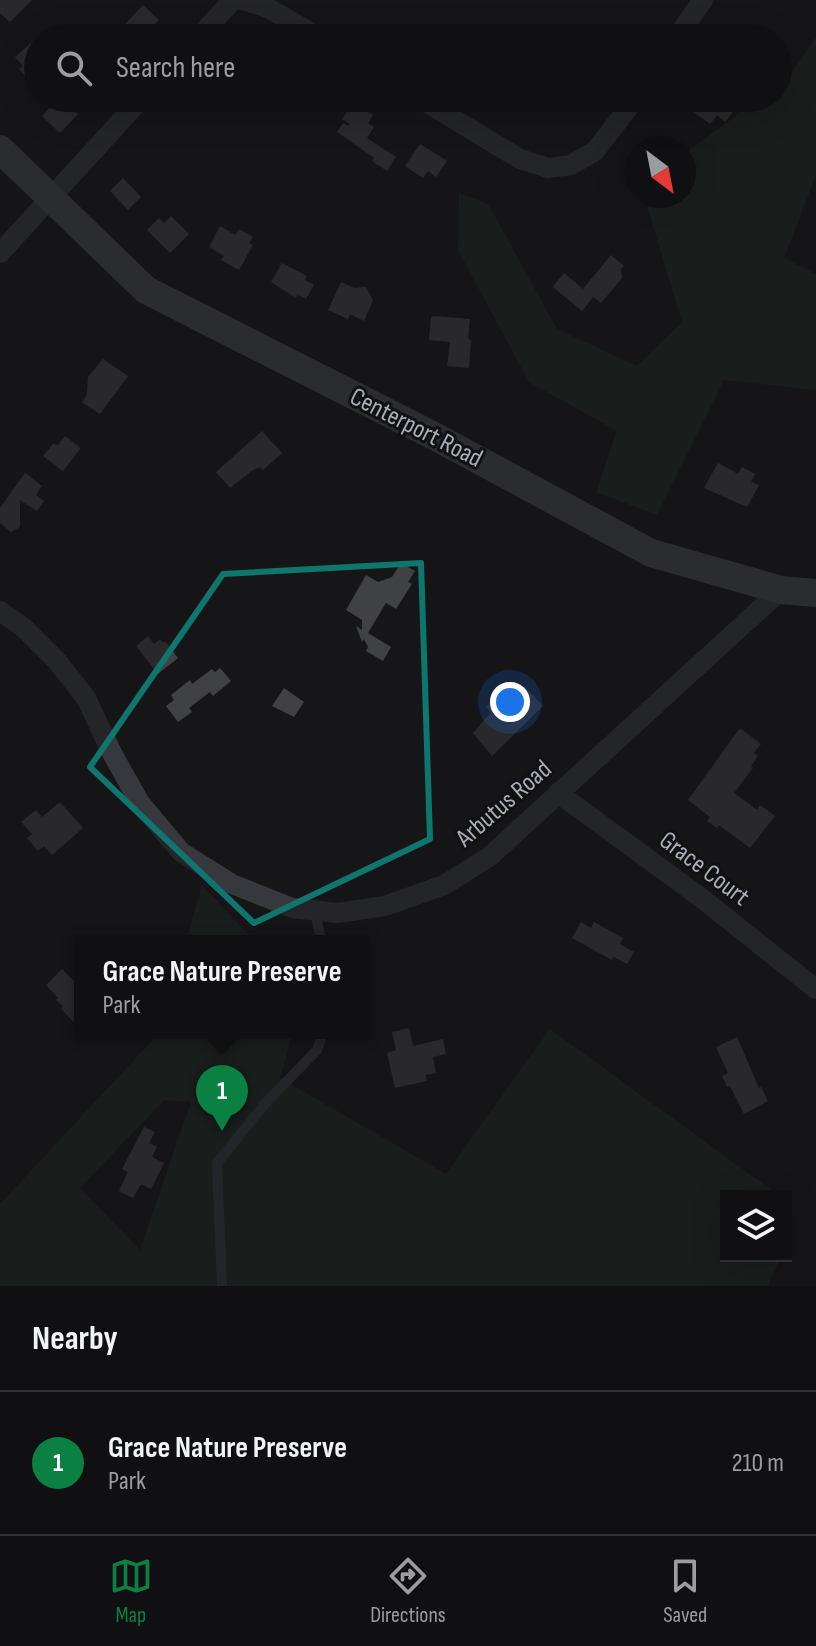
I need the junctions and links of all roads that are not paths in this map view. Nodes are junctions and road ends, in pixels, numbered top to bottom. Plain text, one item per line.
1 (233, 0) edge
2 (243, 0) edge
3 (703, 0) edge
4 (211, 24) edge
5 (296, 24) edge
6 (686, 24) edge
7 (129, 112) edge
8 (442, 112) edge
9 (625, 112) edge
10 (0, 149) edge
11 (49, 198) junction
12 (0, 253) edge
13 (781, 590) junction
14 (816, 593) edge
15 (0, 611) edge
16 (558, 793) junction
17 (315, 911) junction
18 (320, 935) edge
19 (816, 989) edge
20 (321, 1039) edge
21 (222, 1286) edge

1 - 4 street
2 - 5 street
3 - 6 street
7 - 11 street
8 - 9 street
10 - 11 main road, Centerport Road
11 - 12 street
11 - 13 main road, Centerport Road
13 - 14 main road, Centerport Road
13 - 16 street, Arbutus Road
15 - 17 street, Arbutus Road
16 - 17 street, Arbutus Road
16 - 19 street, Grace Court
17 - 18 lane
20 - 21 lane

